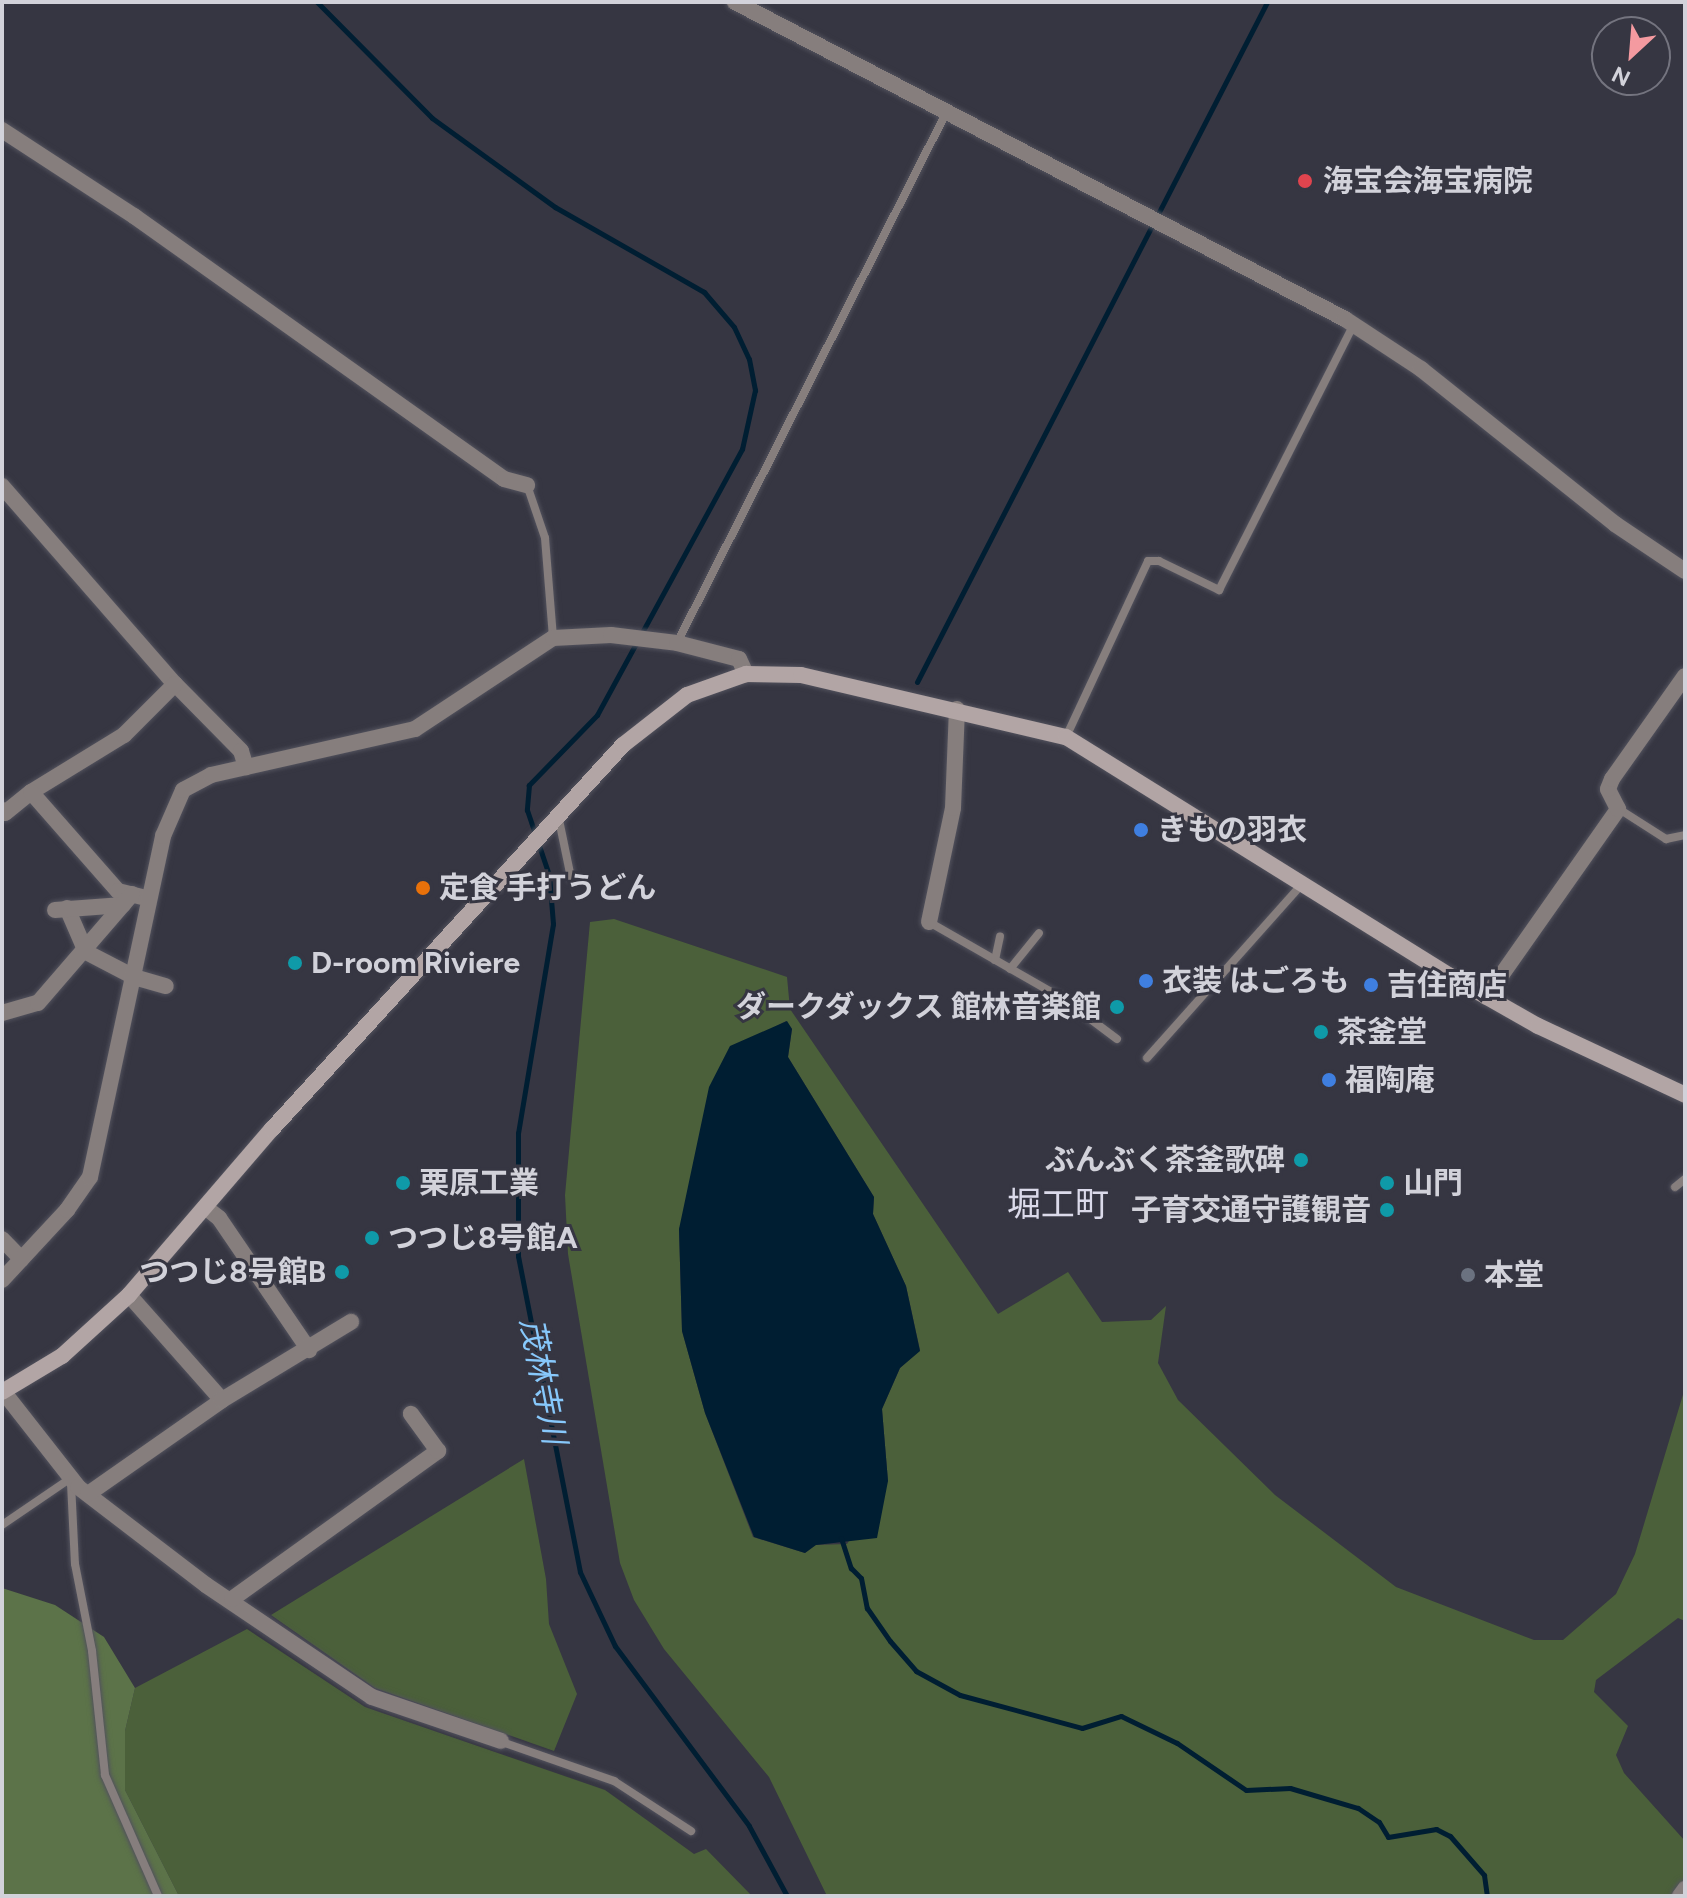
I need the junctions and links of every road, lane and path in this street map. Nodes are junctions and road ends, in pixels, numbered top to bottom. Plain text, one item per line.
1 (735, 2) edge
2 (946, 113) junction
3 (2, 130) edge
4 (1353, 326) junction
5 (527, 485) joint
6 (2, 486) edge
7 (1685, 571) edge
8 (553, 638) junction
9 (673, 643) junction
10 (746, 674) junction
11 (1685, 676) edge
12 (175, 684) junction
13 (957, 709) junction
14 (1066, 737) junction
15 (246, 767) junction
16 (31, 792) junction
17 (1618, 809) junction
18 (2, 810) edge
19 (558, 814) junction
20 (1685, 835) edge
21 (571, 878) dead end
22 (1303, 884) junction
23 (135, 899) junction
24 (929, 922) joint
25 (1039, 933) dead end
26 (1000, 937) dead end
27 (86, 952) junction
28 (995, 960) junction
29 (1010, 969) junction
30 (134, 977) junction
31 (166, 986) dead end
32 (1486, 997) junction
33 (2, 1013) edge
34 (1117, 1039) dead end
35 (1147, 1058) dead end
36 (1685, 1095) edge
37 (1685, 1179) edge
38 (1675, 1187) dead end
39 (205, 1207) junction
40 (2, 1239) edge
41 (21, 1259) junction
42 (2, 1280) edge
43 (129, 1295) junction
44 (351, 1322) dead end
45 (309, 1350) junction
46 (2, 1391) edge
47 (222, 1400) junction
48 (411, 1414) dead end
49 (71, 1478) junction
50 (88, 1494) junction
51 (2, 1525) edge
52 (232, 1599) junction
53 (501, 1741) joint
54 (691, 1831) dead end
55 (1685, 1889) edge
56 (158, 1896) edge
57 (1680, 1896) edge

1 - 2 street
2 - 4 street
2 - 9 lane
3 - 5 street
4 - 7 street
4 - 14 lane
5 - 8 lane
6 - 12 street
8 - 9 street
8 - 15 street
9 - 10 street
10 - 13 street
10 - 19 street
11 - 17 street
12 - 15 street
12 - 16 street
13 - 14 street
13 - 24 street
14 - 22 street
15 - 23 street
16 - 18 street
16 - 23 street
17 - 20 lane
17 - 32 street
19 - 21 lane
19 - 39 street
22 - 32 street
22 - 35 lane
23 - 27 street
23 - 27 street
23 - 30 street
24 - 28 lane
25 - 29 lane
26 - 28 lane
27 - 30 street
27 - 33 street
28 - 29 lane
29 - 34 lane
30 - 31 street
30 - 41 street
32 - 36 street
37 - 38 lane
39 - 43 street
39 - 45 street
40 - 41 street
41 - 42 street
43 - 46 street
43 - 47 street
44 - 45 street
45 - 47 street
46 - 49 street
47 - 50 street
48 - 52 street
49 - 50 street
49 - 51 lane
49 - 56 lane
50 - 52 street
52 - 53 street
53 - 54 lane
55 - 57 street

